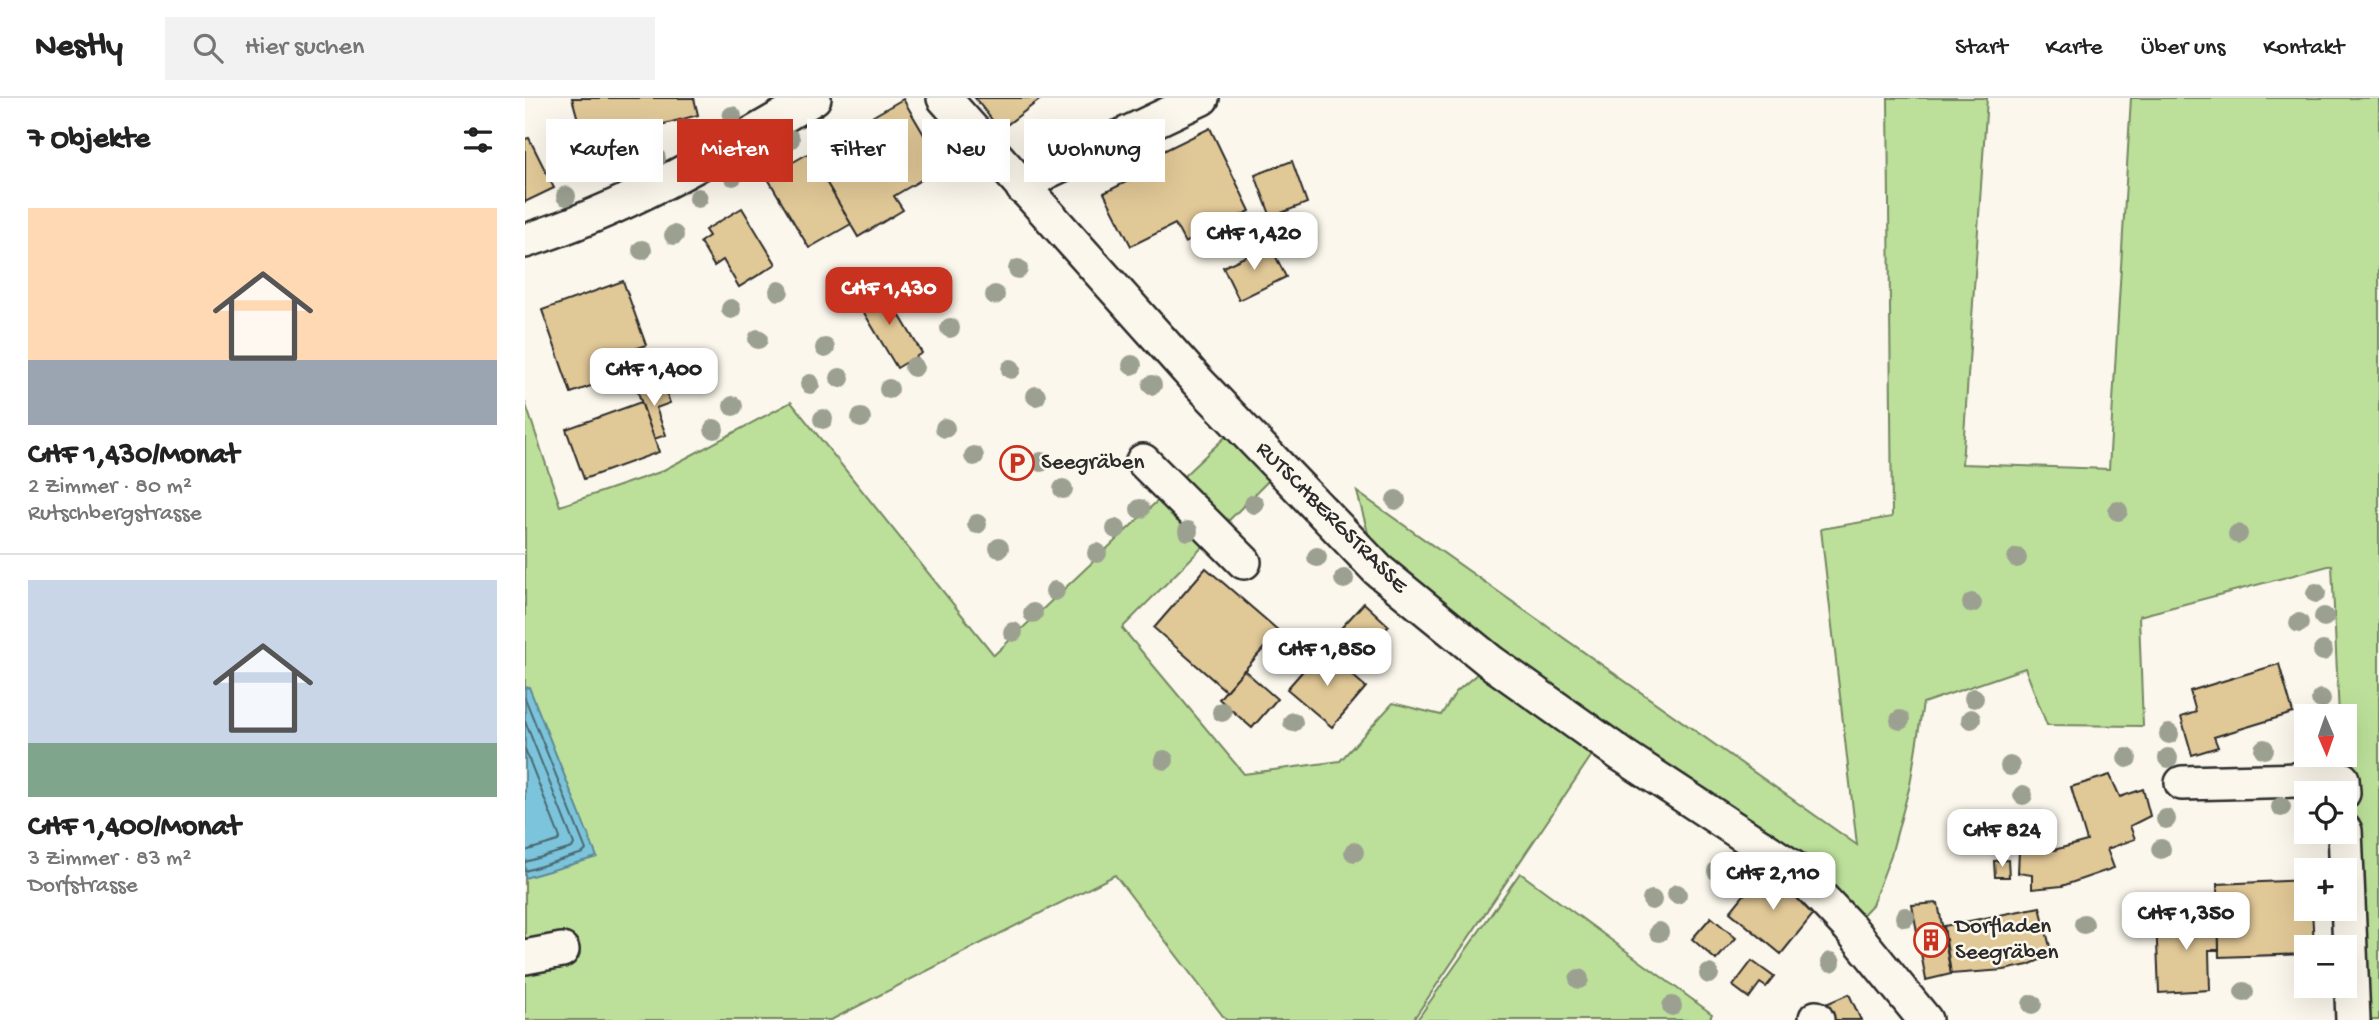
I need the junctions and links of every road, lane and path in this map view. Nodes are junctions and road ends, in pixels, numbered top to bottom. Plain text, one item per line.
1 (814, 98) edge
2 (944, 98) edge
3 (1202, 98) edge
4 (1023, 188) junction
5 (525, 241) edge
6 (1143, 461) dead end
7 (1244, 562) dead end
8 (2342, 781) edge
9 (2182, 783) dead end
10 (2346, 844) edge
11 (562, 950) dead end
12 (525, 957) edge
13 (1925, 1020) edge
14 (2354, 1020) edge

1 - 5 street
2 - 4 street, RUTSCHBERGSTRASSE
3 - 4 street
4 - 13 street, RUTSCHBERGSTRASSE
6 - 7 street
8 - 9 street
10 - 14 street
11 - 12 street

